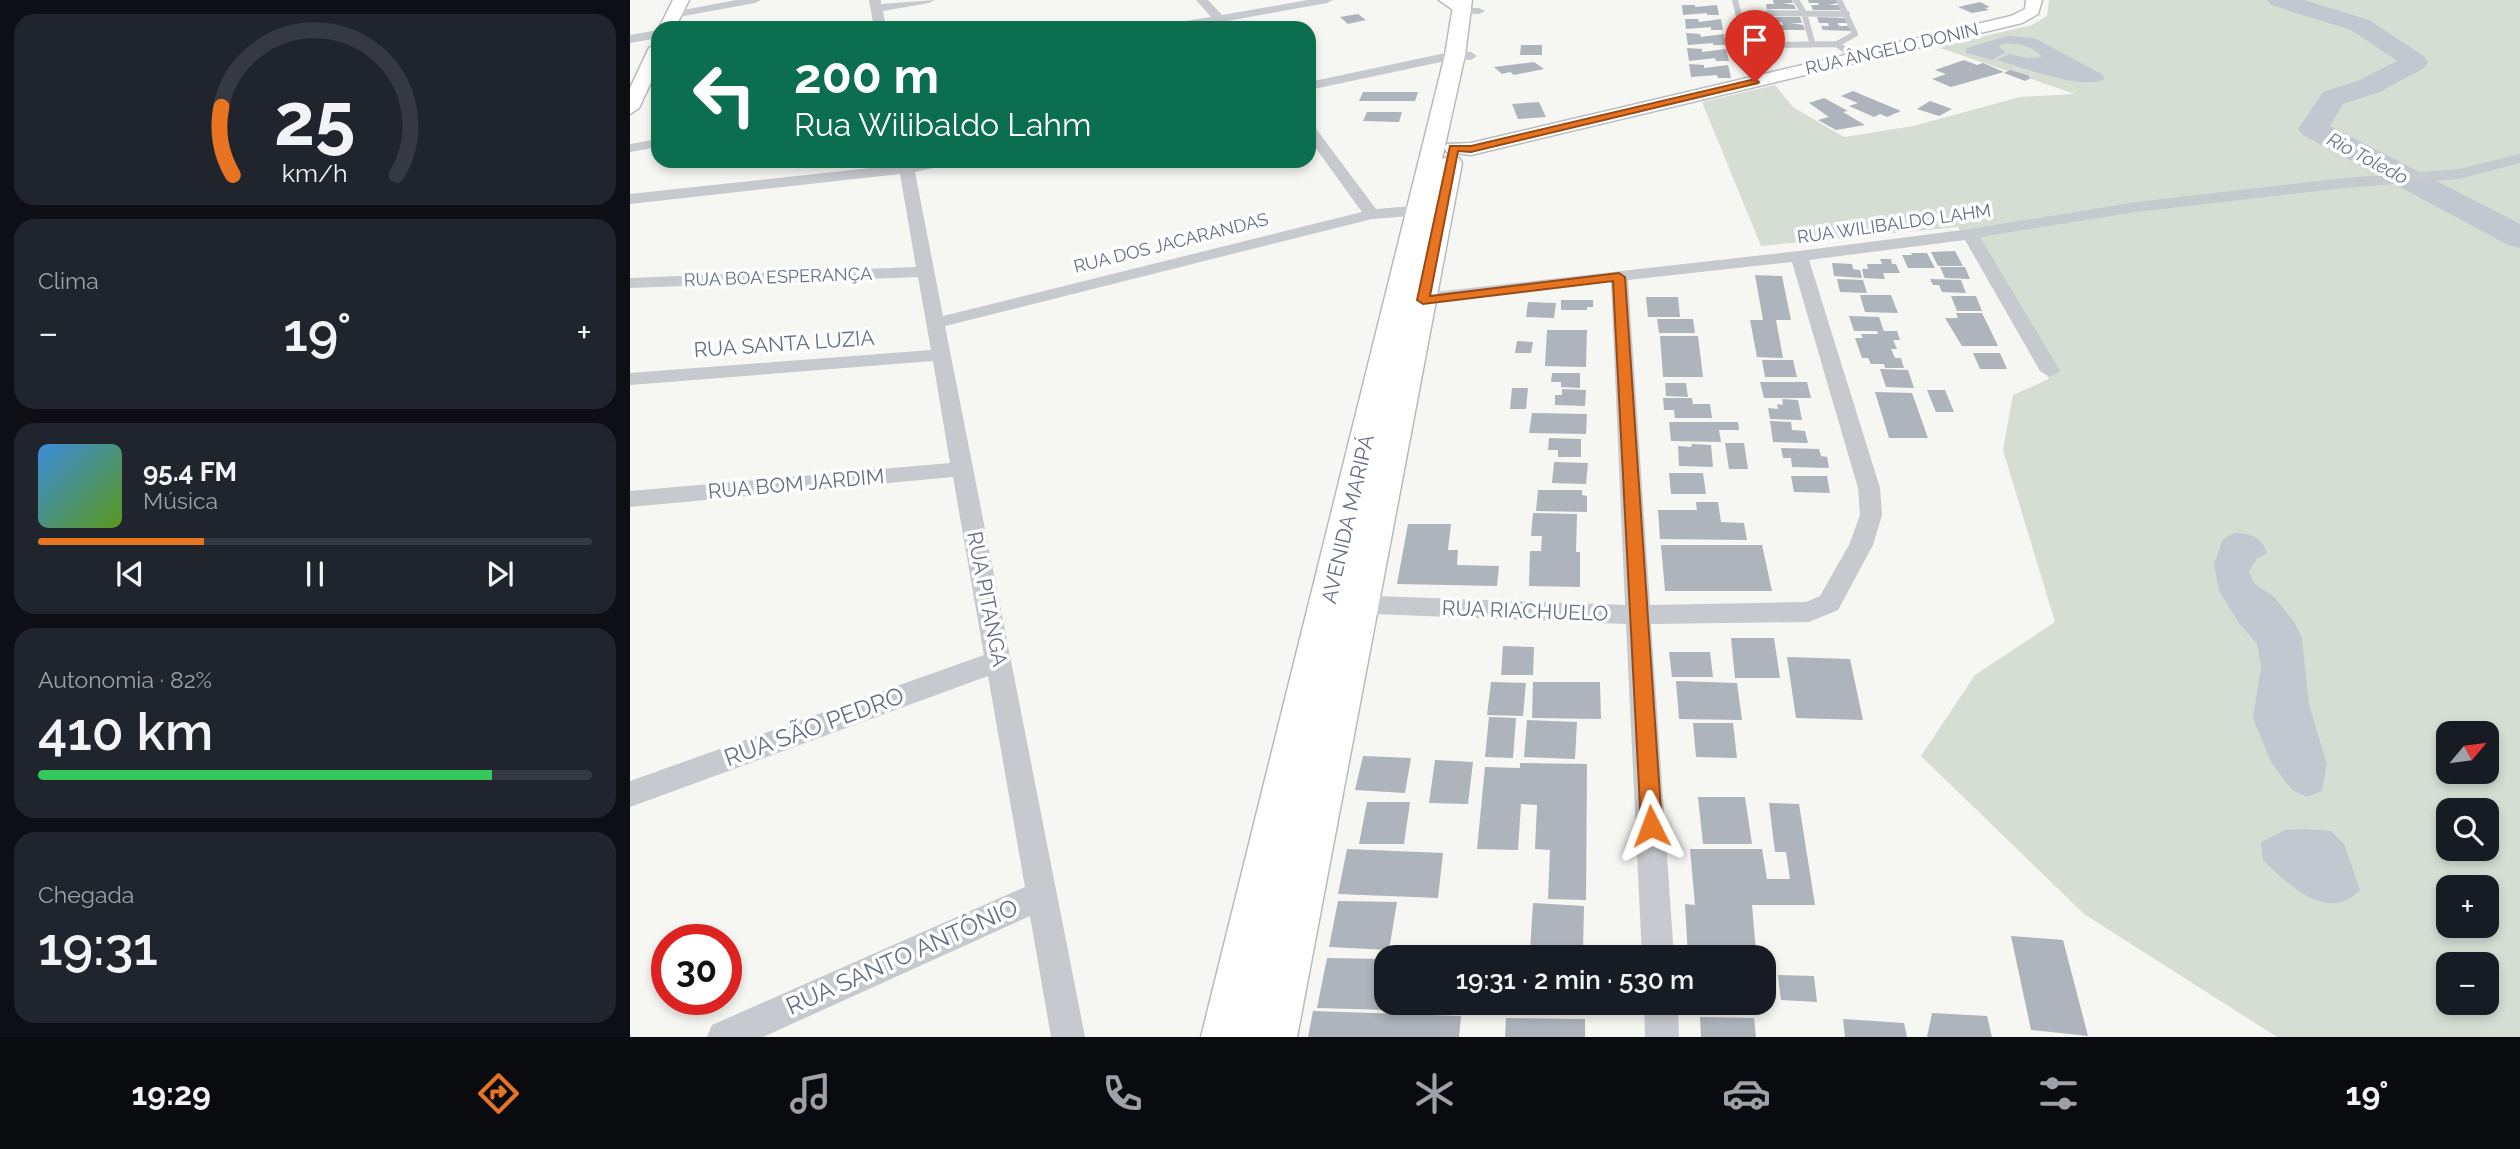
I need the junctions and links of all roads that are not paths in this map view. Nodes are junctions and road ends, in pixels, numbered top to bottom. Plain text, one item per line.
1 (755, 0) edge
2 (929, 0) edge
3 (1202, 0) edge
4 (1327, 0) edge
5 (1735, 0) edge
6 (1796, 0) edge
7 (1839, 0) edge
8 (2034, 0) edge
9 (1468, 3) edge
10 (876, 4) edge
11 (1768, 13) dead end
12 (1804, 13) junction
13 (674, 14) edge
14 (1846, 14) junction
15 (1221, 21) edge
16 (1232, 21) edge
17 (651, 35) edge
18 (630, 39) edge
19 (1812, 43) junction
20 (1837, 44) junction
21 (1773, 45) dead end
22 (1463, 56) junction
23 (1854, 57) junction
24 (651, 72) edge
25 (1755, 82) junction
26 (1316, 85) edge
27 (630, 108) edge
28 (1316, 138) edge
29 (651, 144) edge
30 (630, 148) edge
31 (1443, 148) junction
32 (2520, 158) edge
33 (882, 168) edge
34 (907, 168) edge
35 (2370, 181) joint
36 (630, 199) edge
37 (1430, 209) junction
38 (1372, 214) junction
39 (1970, 234) junction
40 (1799, 256) junction
41 (926, 272) junction
42 (1619, 277) junction
43 (630, 283) edge
44 (1411, 300) junction
45 (935, 323) junction
46 (941, 355) junction
47 (2050, 371) dead end
48 (630, 379) edge
49 (962, 469) junction
50 (630, 499) edge
51 (1346, 604) junction
52 (1640, 615) junction
53 (998, 661) junction
54 (630, 794) edge
55 (1042, 895) junction
56 (1657, 945) edge
57 (1661, 1015) edge
58 (724, 1037) edge
59 (1068, 1037) edge
60 (1227, 1037) edge
61 (1271, 1037) edge
62 (1662, 1037) edge

1 - 13 street
2 - 10 street
3 - 15 street
4 - 16 street
5 - 25 lane
6 - 12 lane
7 - 14 lane
8 - 23 street, RUA ÂNGELO DONIN
9 - 22 main road, AVENIDA MARIPÁ
11 - 12 lane
12 - 14 lane
12 - 19 lane
14 - 20 lane
17 - 18 street
19 - 20 lane
19 - 21 lane
20 - 23 lane
22 - 26 street
22 - 31 main road, AVENIDA MARIPÁ
23 - 25 street, RUA ÂNGELO DONIN
24 - 27 street
25 - 31 street, RUA ÂNGELO DONIN
28 - 38 street
29 - 30 street
31 - 37 main road, AVENIDA MARIPÁ
32 - 35 street
33 - 36 street
34 - 41 street, RUA PITANGA
35 - 39 street, RUA WILIBALDO LAHM
37 - 38 street, RUA DOS JACARANDAS
37 - 44 main road, AVENIDA MARIPÁ
38 - 45 street, RUA DOS JACARANDAS
39 - 40 street, RUA WILIBALDO LAHM
39 - 47 street
40 - 42 street, RUA WILIBALDO LAHM
40 - 52 street, RUA RIACHUELO
41 - 43 street, RUA BOA ESPERANÇA
41 - 45 street, RUA PITANGA
42 - 44 street, RUA WILIBALDO LAHM
42 - 52 street
44 - 51 main road, AVENIDA MARIPÁ
45 - 46 street, RUA PITANGA
46 - 48 street, RUA SANTA LUZIA
46 - 49 street, RUA PITANGA
49 - 50 street, RUA BOM JARDIM
49 - 53 street, RUA PITANGA
51 - 52 street, RUA RIACHUELO
51 - 60 main road, AVENIDA MARIPÁ
51 - 61 main road, AVENIDA MARIPÁ
52 - 56 street
53 - 54 street, RUA SÃO PEDRO
53 - 55 street, RUA PITANGA
55 - 58 street, RUA SANTO ANTÔNIO
55 - 59 street, RUA PITANGA
57 - 62 street

